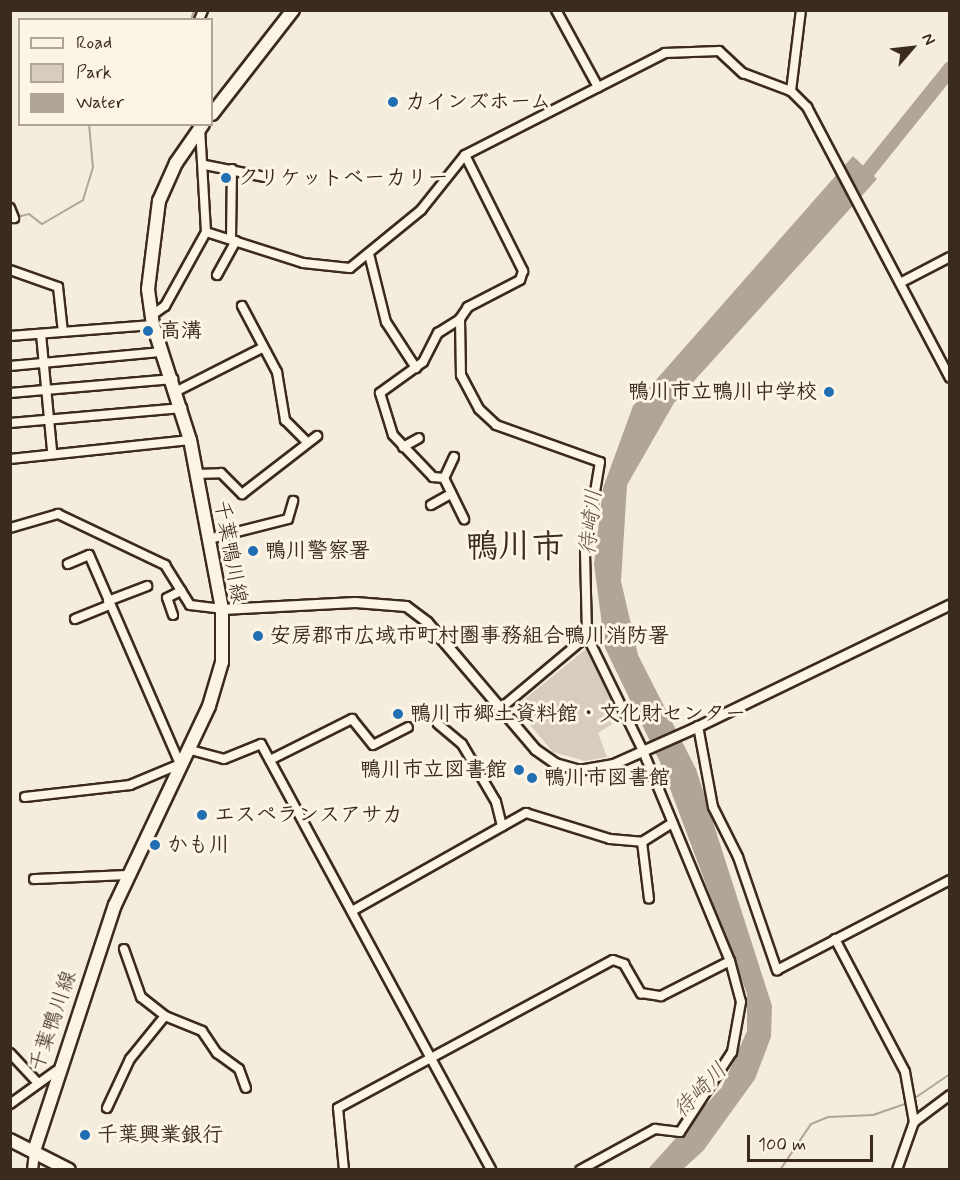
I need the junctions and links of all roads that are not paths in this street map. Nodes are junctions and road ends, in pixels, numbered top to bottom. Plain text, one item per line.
1 (293, 10) edge
2 (556, 10) edge
3 (801, 10) edge
4 (598, 87) junction
5 (791, 91) junction
6 (213, 113) edge
7 (201, 126) edge
8 (465, 155) junction
9 (205, 165) junction
10 (232, 170) junction
11 (265, 177) dead end
12 (10, 208) edge
13 (14, 218) dead end
14 (206, 232) junction
15 (233, 240) junction
16 (369, 254) junction
17 (950, 257) edge
18 (10, 270) edge
19 (217, 275) dead end
20 (900, 283) junction
21 (242, 306) dead end
22 (460, 319) junction
23 (152, 320) junction
24 (63, 332) junction
25 (42, 334) junction
26 (10, 336) edge
27 (261, 348) junction
28 (162, 352) junction
29 (44, 362) junction
30 (10, 366) edge
31 (416, 368) junction
32 (950, 378) edge
33 (173, 379) junction
34 (46, 390) junction
35 (177, 391) junction
36 (10, 393) edge
37 (182, 408) junction
38 (49, 420) junction
39 (10, 423) edge
40 (317, 436) dead end
41 (419, 438) dead end
42 (190, 440) junction
43 (306, 441) junction
44 (403, 447) junction
45 (52, 451) junction
46 (454, 458) dead end
47 (10, 459) edge
48 (196, 474) junction
49 (444, 478) junction
50 (451, 494) junction
51 (293, 501) dead end
52 (431, 505) dead end
53 (464, 519) dead end
54 (10, 528) edge
55 (209, 539) junction
56 (68, 564) dead end
57 (147, 586) dead end
58 (181, 591) junction
59 (108, 603) junction
60 (950, 604) edge
61 (222, 609) junction
62 (173, 615) dead end
63 (75, 619) dead end
64 (587, 636) junction
65 (500, 710) junction
66 (438, 724) dead end
67 (408, 727) dead end
68 (696, 727) junction
69 (188, 749) junction
70 (645, 750) junction
71 (270, 760) junction
72 (180, 764) junction
73 (25, 797) dead end
74 (672, 823) junction
75 (502, 826) junction
76 (642, 842) junction
77 (129, 875) junction
78 (34, 879) dead end
79 (950, 880) edge
80 (649, 899) dead end
81 (352, 911) junction
82 (835, 939) junction
83 (124, 949) dead end
84 (730, 961) junction
85 (165, 1016) junction
86 (10, 1053) edge
87 (432, 1059) junction
88 (56, 1071) junction
89 (38, 1083) junction
90 (246, 1088) dead end
91 (950, 1095) edge
92 (10, 1104) edge
93 (107, 1108) dead end
94 (914, 1122) junction
95 (10, 1140) edge
96 (34, 1151) junction
97 (32, 1170) edge
98 (69, 1170) edge
99 (344, 1170) edge
100 (491, 1170) edge
101 (580, 1170) edge
102 (897, 1170) edge

1 - 6 main road
2 - 4 street
3 - 5 street
4 - 5 street
4 - 8 street
5 - 20 street
7 - 9 street
7 - 23 main road, 千葉鴨川線
8 - 16 street
8 - 22 street
9 - 10 street
9 - 14 street
10 - 11 street
10 - 15 street
12 - 13 street
14 - 15 street
14 - 23 street
15 - 16 street
15 - 19 street
16 - 31 street
17 - 20 street
18 - 24 street
20 - 32 street
21 - 27 street
22 - 31 street
22 - 64 street
23 - 24 street
23 - 28 main road, 千葉鴨川線
24 - 25 street
25 - 26 street
25 - 29 street
27 - 35 street
27 - 43 street
28 - 29 street
28 - 33 main road, 千葉鴨川線
29 - 30 street
29 - 34 street
31 - 44 street
33 - 34 street
33 - 35 main road, 千葉鴨川線
34 - 36 street
34 - 38 street
35 - 37 main road, 千葉鴨川線
37 - 38 street
37 - 42 main road, 千葉鴨川線
38 - 39 street
38 - 45 street
40 - 43 street
41 - 44 street
42 - 45 street
42 - 48 main road, 千葉鴨川線
43 - 48 street
44 - 49 street
45 - 47 street
46 - 49 street
48 - 55 main road, 千葉鴨川線
49 - 50 street
50 - 52 street
50 - 53 street
51 - 55 street
54 - 58 street
55 - 61 main road, 千葉鴨川線
56 - 59 street
57 - 59 street
58 - 61 street
58 - 62 street
59 - 63 street
59 - 72 street
60 - 68 street
61 - 65 street
61 - 69 main road, 千葉鴨川線
64 - 65 street
64 - 70 street
65 - 70 street
66 - 75 street
67 - 71 street
68 - 70 street
68 - 82 street
69 - 71 street
69 - 72 main road, 千葉鴨川線
70 - 74 street
71 - 81 street
72 - 73 street
72 - 77 main road, 千葉鴨川線
74 - 76 street
74 - 84 street
75 - 76 street
75 - 81 street
76 - 80 street
77 - 78 street
77 - 88 main road, 千葉鴨川線
79 - 82 street
81 - 87 street
82 - 94 street
83 - 85 street
84 - 87 street
84 - 101 street
85 - 90 street
85 - 93 street
86 - 89 street
87 - 99 street
87 - 100 street
88 - 89 street
88 - 96 main road, 千葉鴨川線
89 - 92 street
91 - 94 street
94 - 102 street
95 - 96 main road
96 - 97 street
96 - 98 main road

